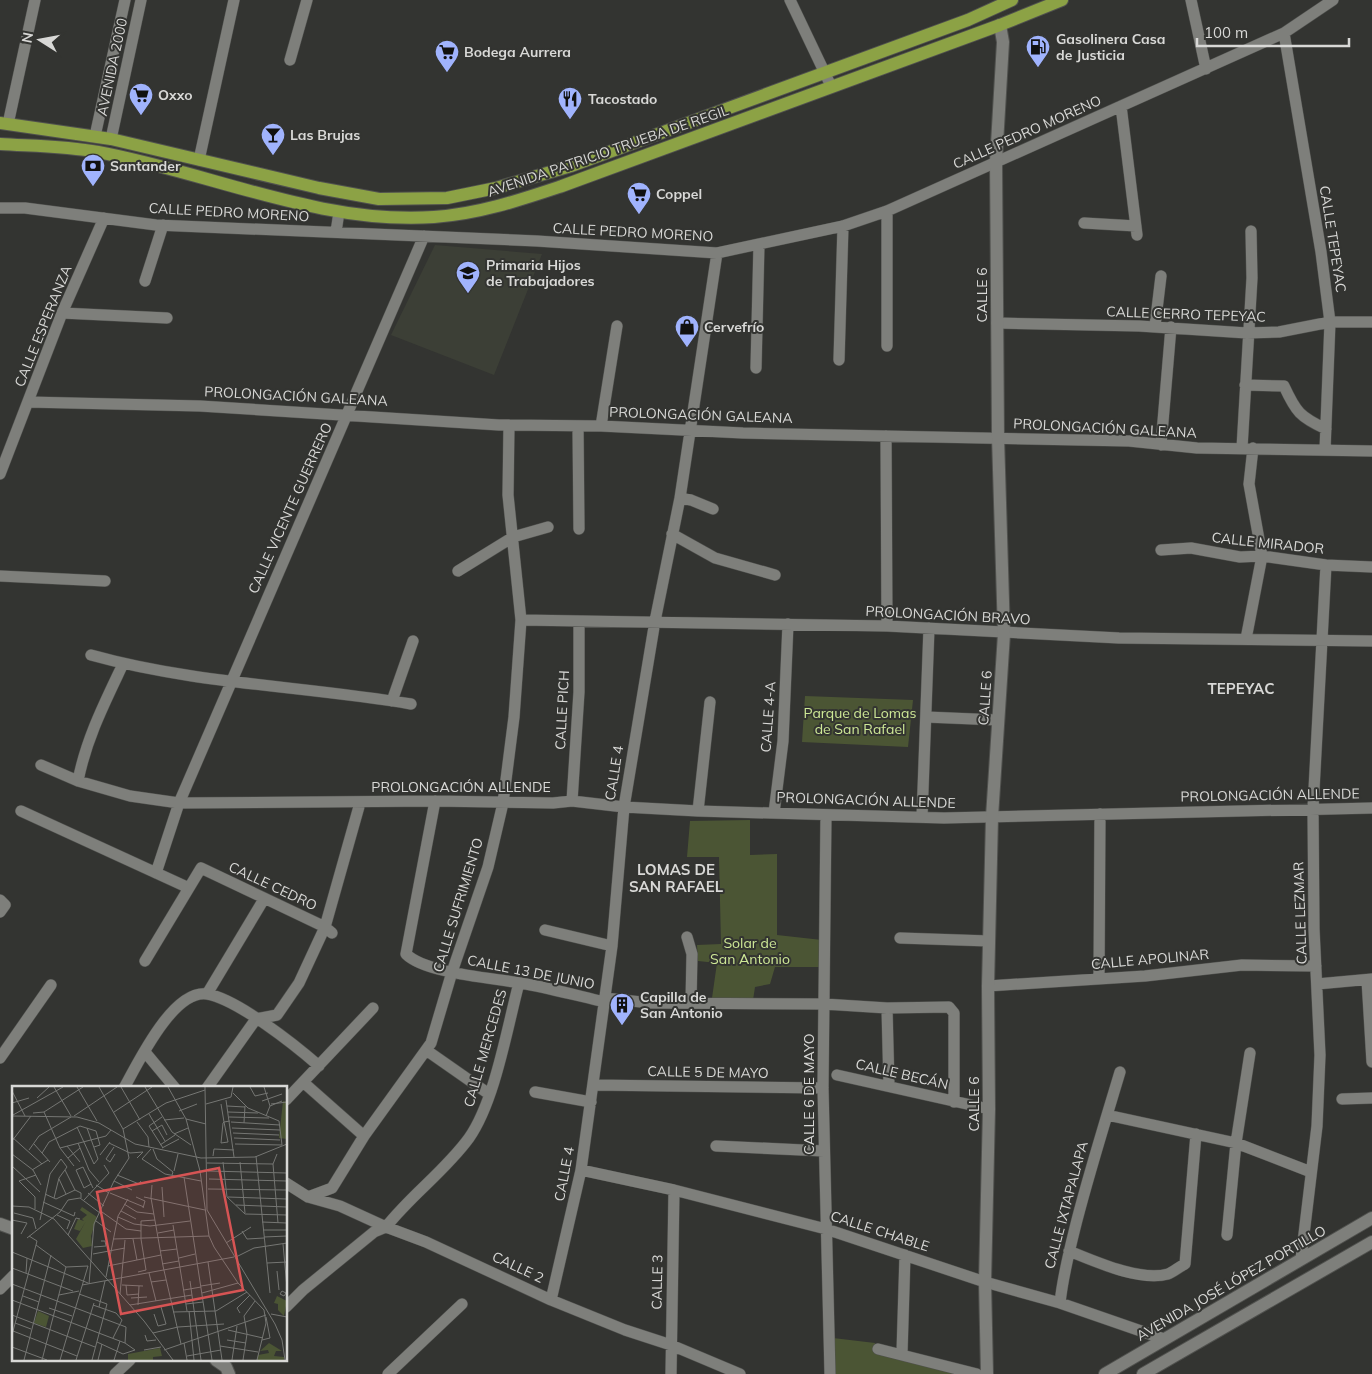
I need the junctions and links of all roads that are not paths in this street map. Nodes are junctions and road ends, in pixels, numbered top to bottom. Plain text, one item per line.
1 (35, 0) edge
2 (125, 0) edge
3 (141, 0) edge
4 (234, 0) edge
5 (307, 0) edge
6 (790, 0) edge
7 (987, 0) edge
8 (1062, 0) edge
9 (1191, 0) edge
10 (1333, 0) edge
11 (1005, 1) edge
12 (1037, 10) junction
13 (977, 17) junction
14 (1000, 25) junction
15 (1284, 34) junction
16 (290, 60) dead end
17 (1206, 69) junction
18 (824, 74) junction
19 (830, 86) junction
20 (1121, 106) junction
21 (4, 123) edge
22 (95, 136) junction
23 (111, 140) junction
24 (0, 144) edge
25 (199, 160) junction
26 (996, 161) junction
27 (0, 208) edge
28 (887, 211) junction
29 (339, 212) junction
30 (104, 218) junction
31 (1084, 223) dead end
32 (163, 225) junction
33 (843, 226) junction
34 (1251, 231) dead end
35 (336, 232) junction
36 (424, 236) junction
37 (759, 244) junction
38 (717, 253) junction
39 (1161, 276) dead end
40 (145, 280) dead end
41 (62, 313) junction
42 (168, 318) dead end
43 (1330, 322) junction
44 (1372, 322) edge
45 (997, 323) junction
46 (617, 326) dead end
47 (1155, 326) junction
48 (1171, 327) junction
49 (1247, 333) junction
50 (888, 346) dead end
51 (838, 360) dead end
52 (756, 368) dead end
53 (1245, 385) junction
54 (28, 402) junction
55 (347, 414) junction
56 (509, 425) junction
57 (578, 426) junction
58 (601, 426) junction
59 (1326, 429) junction
60 (689, 431) junction
61 (886, 436) junction
62 (998, 438) junction
63 (1161, 445) junction
64 (1248, 448) junction
65 (1325, 450) junction
66 (1372, 451) edge
67 (0, 474) edge
68 (680, 498) junction
69 (713, 510) dead end
70 (548, 527) dead end
71 (578, 530) dead end
72 (672, 534) junction
73 (513, 538) junction
74 (1161, 550) dead end
75 (1262, 556) junction
76 (1326, 564) junction
77 (1372, 567) edge
78 (458, 570) dead end
79 (775, 575) dead end
80 (0, 576) edge
81 (105, 581) dead end
82 (521, 620) junction
83 (579, 621) junction
84 (655, 621) junction
85 (788, 624) junction
86 (887, 626) junction
87 (929, 628) junction
88 (1004, 634) junction
89 (1246, 639) junction
90 (1323, 639) junction
91 (413, 641) dead end
92 (1372, 641) edge
93 (91, 655) dead end
94 (123, 664) junction
95 (232, 682) junction
96 (392, 701) junction
97 (710, 702) dead end
98 (411, 704) dead end
99 (926, 717) junction
100 (998, 720) junction
101 (41, 764) dead end
102 (78, 780) junction
103 (434, 801) junction
104 (572, 801) junction
105 (179, 803) junction
106 (360, 803) junction
107 (503, 803) junction
108 (624, 807) junction
109 (1313, 808) junction
110 (1372, 808) edge
111 (698, 810) junction
112 (21, 811) dead end
113 (774, 812) junction
114 (826, 814) junction
115 (1100, 814) junction
116 (922, 817) junction
117 (992, 817) junction
118 (156, 873) junction
119 (189, 888) junction
120 (264, 899) junction
121 (0, 900) edge
122 (0, 912) edge
123 (328, 930) junction
124 (545, 930) dead end
125 (687, 937) dead end
126 (900, 938) dead end
127 (989, 941) junction
128 (612, 946) junction
129 (145, 961) dead end
130 (1316, 966) junction
131 (452, 972) junction
132 (1099, 978) junction
133 (1369, 979) edge
134 (519, 983) junction
135 (1317, 984) junction
136 (51, 985) dead end
137 (988, 986) junction
138 (207, 994) junction
139 (605, 1000) junction
140 (691, 1002) junction
141 (824, 1004) junction
142 (373, 1008) dead end
143 (887, 1008) junction
144 (256, 1019) junction
145 (426, 1050) junction
146 (145, 1052) junction
147 (1250, 1053) dead end
148 (0, 1058) edge
149 (1372, 1062) edge
150 (319, 1066) junction
151 (1120, 1072) dead end
152 (837, 1075) dead end
153 (303, 1082) junction
154 (593, 1085) junction
155 (125, 1086) edge
156 (173, 1086) edge
157 (208, 1086) edge
158 (889, 1086) junction
159 (823, 1088) junction
160 (536, 1092) dead end
161 (489, 1094) junction
162 (288, 1098) edge
163 (1372, 1098) edge
164 (1342, 1100) dead end
165 (591, 1102) junction
166 (954, 1102) junction
167 (989, 1109) junction
168 (1107, 1115) junction
169 (1196, 1134) junction
170 (364, 1136) junction
171 (1236, 1143) junction
172 (716, 1146) dead end
173 (824, 1151) junction
174 (581, 1170) junction
175 (1311, 1172) junction
176 (288, 1185) edge
177 (674, 1190) junction
178 (308, 1197) junction
179 (1372, 1218) edge
180 (0, 1224) edge
181 (386, 1227) junction
182 (12, 1228) edge
183 (826, 1229) junction
184 (1226, 1235) dead end
185 (1372, 1242) edge
186 (1069, 1251) junction
187 (905, 1255) junction
188 (1302, 1259) junction
189 (1276, 1274) junction
190 (12, 1277) edge
191 (985, 1282) junction
192 (0, 1290) edge
193 (1286, 1292) junction
194 (552, 1300) junction
195 (1060, 1303) junction
196 (288, 1304) edge
197 (462, 1304) dead end
198 (1164, 1339) junction
199 (671, 1345) junction
200 (878, 1349) dead end
201 (902, 1353) junction
202 (128, 1362) edge
203 (115, 1374) edge
204 (388, 1374) edge
205 (671, 1374) edge
206 (740, 1374) edge
207 (830, 1374) edge
208 (977, 1374) edge
209 (987, 1374) edge
210 (1105, 1374) edge
211 (1143, 1374) edge

1 - 21 street
2 - 22 street, AVENIDA 2000
3 - 23 street, AVENIDA 2000
4 - 25 street
5 - 16 street
6 - 18 street
7 - 13 main road
8 - 12 main road, AVENIDA PATRICIO TRUEBA DE REGIL
9 - 17 street
10 - 15 street, CALLE PEDRO MORENO
11 - 12 main road
11 - 13 main road, AVENIDA PATRICIO TRUEBA DE REGIL
11 - 14 main road
12 - 14 main road, AVENIDA PATRICIO TRUEBA DE REGIL
13 - 14 main road
13 - 18 main road, AVENIDA PATRICIO TRUEBA DE REGIL
14 - 19 main road, AVENIDA PATRICIO TRUEBA DE REGIL
14 - 26 street, CALLE 6
15 - 17 street, CALLE PEDRO MORENO
15 - 43 street, CALLE TEPEYAC
17 - 20 street, CALLE PEDRO MORENO
18 - 19 street
18 - 25 main road, AVENIDA PATRICIO TRUEBA DE REGIL
19 - 29 main road, AVENIDA PATRICIO TRUEBA DE REGIL
20 - 26 street, CALLE PEDRO MORENO
20 - 31 street
21 - 22 main road, AVENIDA PATRICIO TRUEBA DE REGIL
22 - 23 main road, AVENIDA PATRICIO TRUEBA DE REGIL
23 - 25 main road, AVENIDA PATRICIO TRUEBA DE REGIL
24 - 29 main road, AVENIDA PATRICIO TRUEBA DE REGIL
26 - 28 street, CALLE PEDRO MORENO
26 - 45 street, CALLE 6
27 - 30 street, CALLE PEDRO MORENO
28 - 33 street, CALLE PEDRO MORENO
28 - 50 street
29 - 35 street
30 - 32 street, CALLE PEDRO MORENO
30 - 41 street, CALLE ESPERANZA
32 - 35 street, CALLE PEDRO MORENO
32 - 40 street
33 - 37 street, CALLE PEDRO MORENO
33 - 51 street
34 - 49 street
35 - 36 street, CALLE PEDRO MORENO
36 - 38 street, CALLE PEDRO MORENO
36 - 55 street, CALLE VICENTE GUERRERO
37 - 38 street, CALLE PEDRO MORENO
37 - 52 street
38 - 60 street, CALLE 4
39 - 47 street
41 - 42 street
41 - 54 street, CALLE ESPERANZA
43 - 44 street, CALLE CERRO TEPEYAC
43 - 49 street, CALLE CERRO TEPEYAC
43 - 59 street, CALLE TEPEYAC
45 - 47 street, CALLE CERRO TEPEYAC
45 - 62 street, CALLE 6
46 - 58 street
47 - 48 street, CALLE CERRO TEPEYAC
48 - 49 street, CALLE CERRO TEPEYAC
48 - 63 street
49 - 53 street
53 - 59 street
53 - 64 street
54 - 55 street, PROLONGACIÓN GALEANA
54 - 67 street, CALLE ESPERANZA
55 - 56 street, PROLONGACIÓN GALEANA
55 - 95 street, CALLE VICENTE GUERRERO
56 - 57 street, PROLONGACIÓN GALEANA
56 - 73 street, CALLE SUFRIMIENTO
57 - 58 street, PROLONGACIÓN GALEANA
57 - 71 street
58 - 60 street, PROLONGACIÓN GALEANA
59 - 65 street, CALLE TEPEYAC
60 - 61 street, PROLONGACIÓN GALEANA
60 - 68 street, CALLE 4
61 - 62 street, PROLONGACIÓN GALEANA
61 - 86 street
62 - 63 street, PROLONGACIÓN GALEANA
62 - 88 street, CALLE 6
63 - 64 street, PROLONGACIÓN GALEANA
64 - 65 street, PROLONGACIÓN GALEANA
64 - 75 street
65 - 66 street, PROLONGACIÓN GALEANA
68 - 69 street
68 - 72 street, CALLE 4
70 - 73 street
72 - 79 street
72 - 84 street, CALLE 4
73 - 78 street
73 - 82 street, CALLE SUFRIMIENTO
74 - 75 street, CALLE MIRADOR
75 - 76 street, CALLE MIRADOR
75 - 89 street
76 - 77 street, CALLE MIRADOR
76 - 90 street, CALLE LEZMAR
80 - 81 street
82 - 83 street, PROLONGACIÓN BRAVO
82 - 107 street, CALLE SUFRIMIENTO
83 - 84 street, PROLONGACIÓN BRAVO
83 - 104 street, CALLE PICH
84 - 85 street, PROLONGACIÓN BRAVO
84 - 108 street, CALLE 4
85 - 86 street, PROLONGACIÓN BRAVO
85 - 113 street, CALLE 4-A
86 - 87 street, PROLONGACIÓN BRAVO
87 - 88 street, PROLONGACIÓN BRAVO
87 - 99 street
88 - 89 street, PROLONGACIÓN BRAVO
88 - 100 street, CALLE 6
89 - 90 street, PROLONGACIÓN BRAVO
90 - 92 street, PROLONGACIÓN BRAVO
90 - 109 street, CALLE LEZMAR
91 - 96 street
93 - 94 street
94 - 95 street
94 - 102 street
95 - 96 street
95 - 105 street, CALLE VICENTE GUERRERO
96 - 98 street
97 - 111 street
99 - 100 street
99 - 116 street
100 - 117 street, CALLE 6
101 - 102 street, PROLONGACIÓN ALLENDE
102 - 105 street, PROLONGACIÓN ALLENDE
103 - 106 street, PROLONGACIÓN ALLENDE
103 - 107 street, PROLONGACIÓN ALLENDE
103 - 131 street, CALLE 13 DE JUNIO
104 - 107 street, PROLONGACIÓN ALLENDE
104 - 108 street, PROLONGACIÓN ALLENDE
105 - 106 street, PROLONGACIÓN ALLENDE
105 - 118 street, CALLE VICENTE GUERRERO
106 - 123 street, PROLONGACIÓN ALLENDE
107 - 131 street, CALLE SUFRIMIENTO
108 - 111 street, PROLONGACIÓN ALLENDE
108 - 128 street, CALLE 4
109 - 110 street, PROLONGACIÓN ALLENDE
109 - 115 street, PROLONGACIÓN ALLENDE
109 - 130 street, CALLE LEZMAR
111 - 113 street, PROLONGACIÓN ALLENDE
112 - 118 street
113 - 114 street, PROLONGACIÓN ALLENDE
114 - 116 street, PROLONGACIÓN ALLENDE
114 - 141 street, CALLE 6 DE MAYO
115 - 117 street, PROLONGACIÓN ALLENDE
115 - 132 street
116 - 117 street, PROLONGACIÓN ALLENDE
117 - 127 street, CALLE 6
118 - 119 street
119 - 120 street, CALLE CEDRO
119 - 129 street
120 - 123 street, CALLE CEDRO
120 - 138 street
121 - 122 street
123 - 144 street, PROLONGACIÓN ALLENDE
124 - 128 street
125 - 140 street
126 - 127 street
127 - 137 street, CALLE 6
128 - 139 street, CALLE 4
130 - 132 street, CALLE APOLINAR
130 - 135 street, CALLE LEZMAR
131 - 134 street, CALLE 13 DE JUNIO
131 - 145 street, CALLE SUFRIMIENTO
132 - 137 street, CALLE APOLINAR
133 - 135 street
133 - 149 street
134 - 139 street, CALLE 13 DE JUNIO
134 - 161 street, CALLE MERCEDES
135 - 175 street, CALLE LEZMAR
136 - 148 street
137 - 167 street, CALLE 6
138 - 144 street
138 - 146 street
139 - 140 street, CALLE 13 DE JUNIO
139 - 154 street, CALLE 4
140 - 141 street, CALLE 13 DE JUNIO
141 - 143 street, CALLE 13 DE JUNIO
141 - 159 street, CALLE 6 DE MAYO
142 - 150 street
143 - 158 street
143 - 166 street, CALLE 13 DE JUNIO
144 - 150 street
144 - 157 street
145 - 161 street
145 - 170 street, CALLE SUFRIMIENTO
146 - 155 street
146 - 156 street
147 - 171 street
150 - 153 street
151 - 168 street, CALLE IXTAPALAPA
152 - 158 street, CALLE BECÁN
153 - 162 street
153 - 170 street
154 - 159 street, CALLE 5 DE MAYO
154 - 165 street, CALLE 4
158 - 166 street, CALLE BECÁN
159 - 173 street, CALLE 6 DE MAYO
160 - 165 street
161 - 181 street, CALLE MERCEDES
163 - 164 street
165 - 174 street, CALLE 4
166 - 167 street, CALLE BECÁN
167 - 191 street, CALLE 6
168 - 169 street
168 - 186 street, CALLE IXTAPALAPA
169 - 171 street
169 - 186 street
170 - 178 street, CALLE SUFRIMIENTO
171 - 175 street
171 - 184 street
172 - 173 street
173 - 183 street, CALLE 6 DE MAYO
174 - 177 street, CALLE CHABLE
174 - 194 street, CALLE 4
175 - 188 street, CALLE LEZMAR
176 - 178 street, CALLE 2
177 - 183 street, CALLE CHABLE
177 - 199 street, CALLE 3
178 - 181 street, CALLE 2
179 - 188 street, AVENIDA JOSÉ LÓPEZ PORTILLO
180 - 182 street
181 - 194 street, CALLE 2
181 - 196 street, CALLE MERCEDES
183 - 187 street, CALLE CHABLE
183 - 207 street, CALLE 6 DE MAYO
185 - 193 street
186 - 195 street, CALLE IXTAPALAPA
187 - 191 street, CALLE CHABLE
187 - 201 street
188 - 189 street, AVENIDA JOSÉ LÓPEZ PORTILLO
189 - 193 street
189 - 198 street, AVENIDA JOSÉ LÓPEZ PORTILLO
190 - 192 street
191 - 195 street, CALLE CHABLE
191 - 209 street, CALLE 6
193 - 211 street
194 - 199 street, CALLE 2
195 - 198 street, CALLE CHABLE
197 - 204 street
198 - 210 street, AVENIDA JOSÉ LÓPEZ PORTILLO
199 - 205 street, CALLE 3
199 - 206 street, CALLE 2
200 - 201 street
201 - 208 street
202 - 203 street

